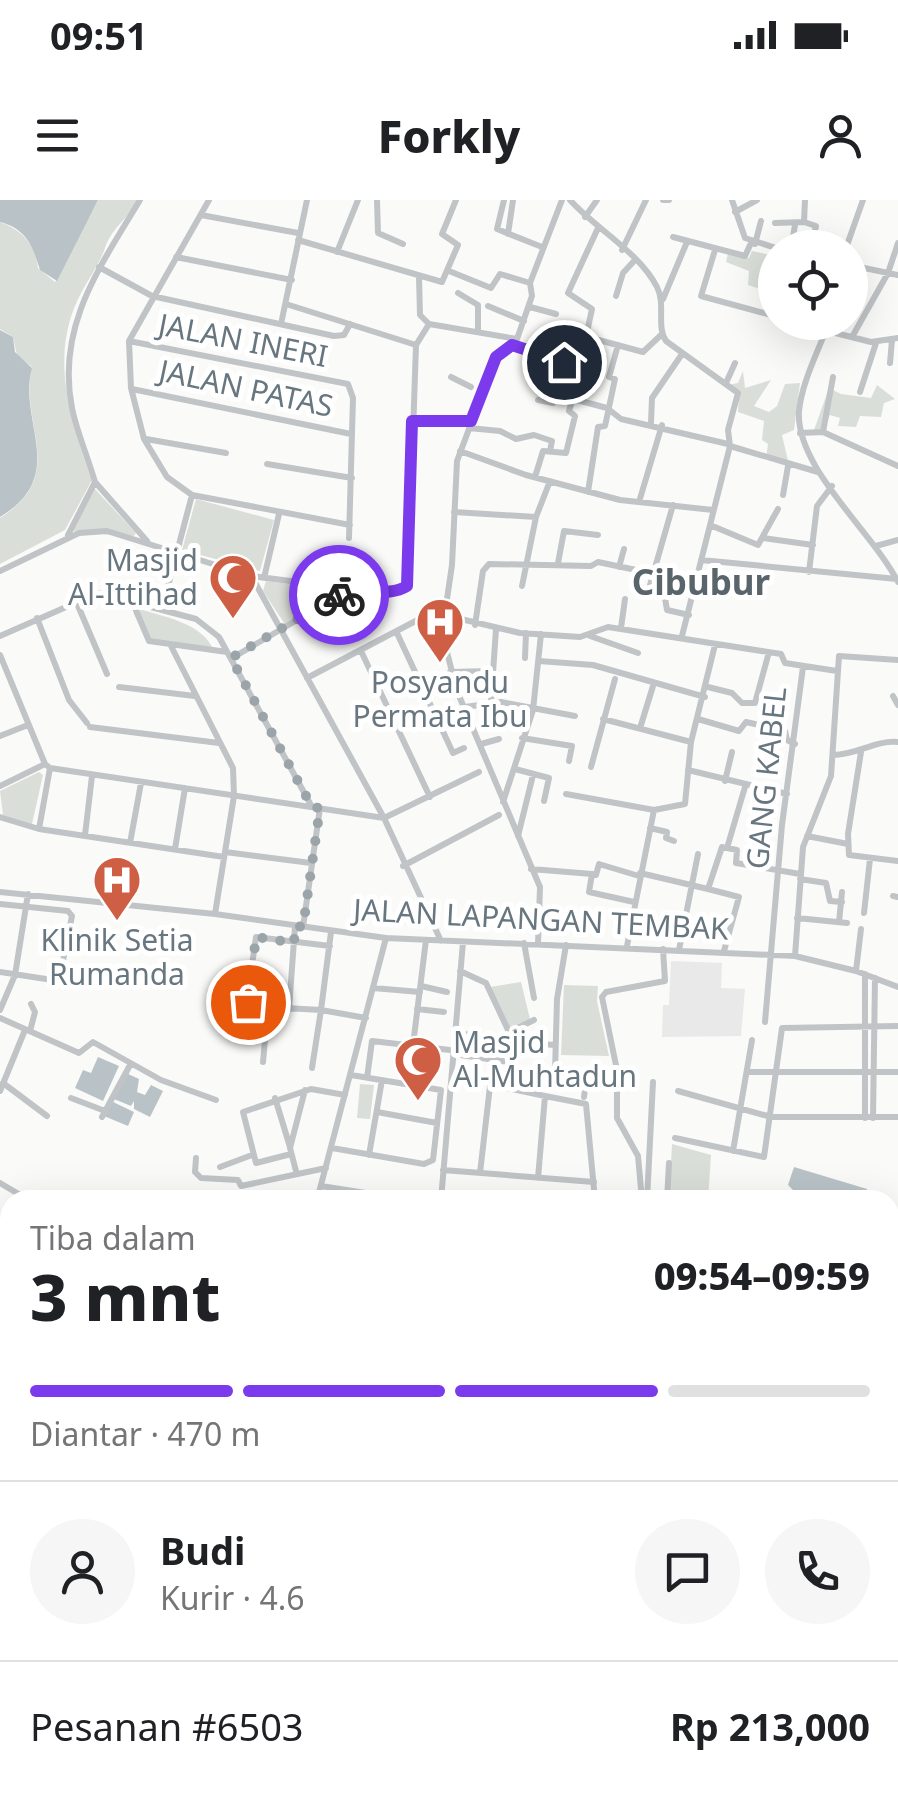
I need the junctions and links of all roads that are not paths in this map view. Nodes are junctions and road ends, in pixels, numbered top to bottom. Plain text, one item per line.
1 (140, 200) edge
2 (209, 200) edge
3 (307, 200) edge
4 (358, 200) edge
5 (376, 200) edge
6 (456, 200) edge
7 (504, 200) edge
8 (514, 200) edge
9 (562, 200) edge
10 (570, 200) edge
11 (596, 200) edge
12 (646, 200) edge
13 (732, 200) edge
14 (757, 200) edge
15 (805, 200) edge
16 (863, 200) edge
17 (735, 212) junction
18 (200, 214) junction
19 (586, 217) junction
20 (761, 221) dead end
21 (775, 223) dead end
22 (799, 223) junction
23 (598, 228) junction
24 (797, 230) edge
25 (815, 230) edge
26 (852, 230) edge
27 (508, 234) junction
28 (298, 237) junction
29 (673, 237) dead end
30 (688, 242) junction
31 (898, 243) edge
32 (403, 244) dead end
33 (753, 244) junction
34 (758, 245) edge
35 (542, 247) junction
36 (622, 250) junction
37 (715, 250) junction
38 (337, 252) junction
39 (176, 257) junction
40 (634, 261) junction
41 (99, 267) junction
42 (868, 269) edge
43 (449, 272) junction
44 (888, 273) junction
45 (898, 274) edge
46 (419, 277) junction
47 (292, 280) junction
48 (530, 283) junction
49 (458, 293) dead end
50 (152, 296) junction
51 (616, 296) dead end
52 (662, 300) junction
53 (286, 304) junction
54 (488, 306) dead end
55 (530, 306) junction
56 (868, 306) edge
57 (758, 311) edge
58 (556, 314) dead end
59 (524, 321) junction
60 (281, 324) junction
61 (350, 324) junction
62 (429, 324) junction
63 (478, 332) junction
64 (662, 335) junction
65 (895, 339) edge
66 (822, 340) edge
67 (865, 340) edge
68 (129, 341) junction
69 (515, 342) junction
70 (876, 343) junction
71 (416, 345) junction
72 (618, 345) junction
73 (682, 354) junction
74 (735, 363) dead end
75 (890, 363) dead end
76 (451, 377) dead end
77 (833, 377) dead end
78 (726, 383) junction
79 (471, 387) dead end
80 (132, 388) junction
81 (860, 392) dead end
82 (560, 394) junction
83 (572, 398) junction
84 (538, 400) dead end
85 (607, 408) junction
86 (412, 421) junction
87 (650, 423) junction
88 (470, 424) junction
89 (662, 425) junction
90 (824, 432) junction
91 (800, 433) junction
92 (351, 434) junction
93 (144, 439) junction
94 (729, 445) junction
95 (460, 451) junction
96 (550, 451) junction
97 (226, 453) dead end
98 (267, 464) dead end
99 (788, 466) junction
100 (898, 466) edge
101 (818, 472) junction
102 (535, 477) junction
103 (352, 478) junction
104 (550, 481) junction
105 (95, 482) junction
106 (832, 486) junction
107 (588, 492) junction
108 (192, 495) junction
109 (783, 495) dead end
110 (639, 502) junction
111 (673, 505) junction
112 (778, 509) dead end
113 (713, 510) junction
114 (454, 512) junction
115 (279, 514) junction
116 (536, 517) junction
117 (350, 525) junction
118 (710, 525) junction
119 (598, 535) dead end
120 (68, 537) junction
121 (349, 538) dead end
122 (898, 540) edge
123 (148, 542) junction
124 (760, 542) junction
125 (814, 545) junction
126 (876, 546) junction
127 (624, 548) dead end
128 (177, 554) junction
129 (701, 560) junction
130 (526, 562) junction
131 (558, 563) junction
132 (619, 567) junction
133 (0, 572) edge
134 (810, 572) junction
135 (655, 574) junction
136 (251, 576) junction
137 (264, 578) junction
138 (897, 580) edge
139 (522, 586) dead end
140 (352, 588) junction
141 (132, 600) junction
142 (625, 600) dead end
143 (76, 602) junction
144 (162, 610) junction
145 (426, 615) dead end
146 (444, 615) junction
147 (689, 616) junction
148 (37, 618) junction
149 (475, 626) junction
150 (280, 627) junction
151 (620, 628) junction
152 (496, 630) junction
153 (396, 631) junction
154 (526, 633) junction
155 (541, 634) junction
156 (0, 636) edge
157 (590, 636) junction
158 (682, 636) junction
159 (715, 644) junction
160 (172, 646) junction
161 (361, 651) junction
162 (769, 652) junction
163 (0, 654) edge
164 (638, 654) dead end
165 (230, 655) junction
166 (525, 658) dead end
167 (898, 660) edge
168 (539, 661) junction
169 (803, 667) junction
170 (491, 671) junction
171 (837, 671) junction
172 (450, 672) junction
173 (107, 674) dead end
174 (307, 678) junction
175 (615, 679) dead end
176 (12, 683) junction
177 (653, 686) dead end
178 (118, 687) dead end
179 (708, 687) junction
180 (0, 688) edge
181 (195, 696) junction
182 (894, 696) dead end
183 (705, 697) junction
184 (491, 702) junction
185 (898, 705) edge
186 (465, 706) junction
187 (533, 710) junction
188 (575, 716) dead end
189 (602, 718) junction
190 (698, 719) junction
191 (28, 725) junction
192 (641, 725) junction
193 (0, 736) edge
194 (522, 738) junction
195 (499, 739) dead end
196 (691, 742) junction
197 (898, 742) edge
198 (219, 743) junction
199 (481, 744) junction
200 (795, 744) junction
201 (464, 748) dead end
202 (732, 752) dead end
203 (861, 752) junction
204 (833, 755) junction
205 (569, 761) dead end
206 (48, 766) junction
207 (591, 766) dead end
208 (515, 770) junction
209 (688, 770) junction
210 (479, 772) dead end
211 (534, 775) junction
212 (92, 776) junction
213 (724, 781) junction
214 (141, 782) junction
215 (0, 786) edge
216 (745, 787) junction
217 (185, 788) junction
218 (566, 794) dead end
219 (788, 794) junction
220 (234, 796) junction
221 (430, 797) junction
222 (544, 801) dead end
223 (503, 802) junction
224 (316, 807) junction
225 (654, 810) junction
226 (499, 814) dead end
227 (0, 816) edge
228 (384, 818) junction
229 (39, 828) junction
230 (650, 828) junction
231 (85, 835) junction
232 (806, 836) junction
233 (517, 838) junction
234 (674, 840) dead end
235 (130, 843) junction
236 (848, 844) junction
237 (726, 848) junction
238 (175, 850) junction
239 (224, 854) junction
240 (698, 854) dead end
241 (870, 859) junction
242 (898, 861) edge
243 (311, 864) junction
244 (403, 866) junction
245 (531, 869) junction
246 (779, 873) junction
247 (592, 874) junction
248 (640, 874) junction
249 (800, 877) junction
250 (691, 887) junction
251 (708, 889) junction
252 (0, 892) edge
253 (842, 892) dead end
254 (28, 894) junction
255 (634, 902) junction
256 (842, 902) junction
257 (0, 904) edge
258 (27, 906) junction
259 (864, 913) dead end
260 (215, 914) junction
261 (797, 918) junction
262 (299, 927) junction
263 (861, 929) dead end
264 (332, 932) junction
265 (386, 938) junction
266 (426, 940) junction
267 (441, 941) junction
268 (463, 942) junction
269 (294, 943) junction
270 (524, 944) junction
271 (538, 944) junction
272 (566, 945) junction
273 (330, 946) junction
274 (627, 946) junction
275 (663, 950) junction
276 (678, 950) junction
277 (724, 951) junction
278 (770, 954) junction
279 (795, 956) junction
280 (856, 970) junction
281 (460, 971) junction
282 (0, 972) edge
283 (15, 974) junction
284 (865, 974) junction
285 (874, 978) junction
286 (898, 987) edge
287 (373, 988) junction
288 (420, 989) junction
289 (447, 992) dead end
290 (534, 998) dead end
291 (31, 1004) dead end
292 (268, 1007) junction
293 (289, 1009) junction
294 (417, 1009) junction
295 (0, 1010) edge
296 (321, 1010) junction
297 (444, 1012) dead end
298 (0, 1018) edge
299 (366, 1018) junction
300 (534, 1020) dead end
301 (764, 1022) dead end
302 (898, 1026) edge
303 (867, 1029) junction
304 (27, 1031) junction
305 (509, 1032) junction
306 (455, 1034) junction
307 (484, 1036) dead end
308 (752, 1040) dead end
309 (510, 1042) junction
310 (413, 1045) junction
311 (556, 1045) junction
312 (434, 1049) junction
313 (452, 1052) junction
314 (493, 1060) junction
315 (263, 1062) dead end
316 (509, 1062) junction
317 (130, 1065) junction
318 (312, 1068) dead end
319 (774, 1071) junction
320 (747, 1072) junction
321 (898, 1072) edge
322 (868, 1073) junction
323 (350, 1075) junction
324 (367, 1078) junction
325 (382, 1080) junction
326 (654, 1082) dead end
327 (428, 1086) junction
328 (2, 1087) edge
329 (305, 1090) junction
330 (678, 1091) dead end
331 (345, 1095) junction
332 (546, 1096) junction
333 (71, 1098) dead end
334 (275, 1098) junction
335 (216, 1100) dead end
336 (585, 1100) junction
337 (740, 1106) junction
338 (376, 1112) junction
339 (47, 1116) dead end
340 (771, 1117) junction
341 (869, 1118) junction
342 (898, 1118) edge
343 (437, 1123) junction
344 (675, 1138) dead end
345 (332, 1148) junction
346 (290, 1151) junction
347 (733, 1151) junction
348 (252, 1155) junction
349 (369, 1155) junction
350 (196, 1158) dead end
351 (669, 1163) dead end
352 (220, 1167) dead end
353 (326, 1168) junction
354 (443, 1170) junction
355 (296, 1172) junction
356 (480, 1173) junction
357 (538, 1178) junction
358 (594, 1182) junction
359 (321, 1186) junction
360 (320, 1190) edge
361 (341, 1190) edge
362 (442, 1190) edge
363 (594, 1190) edge
364 (643, 1190) edge
365 (645, 1190) edge
366 (668, 1190) edge

1 - 41 street
2 - 18 street
3 - 28 street
4 - 38 street
5 - 32 street
6 - 43 street
7 - 27 street
8 - 27 street
9 - 35 street
10 - 19 street
11 - 19 street
12 - 36 street
13 - 17 street
14 - 17 street
15 - 22 street
16 - 26 street
17 - 33 street
18 - 28 street
18 - 39 street
19 - 23 street
20 - 33 street
21 - 22 street
22 - 24 street
22 - 25 street
23 - 36 street
23 - 72 street
27 - 35 street
28 - 38 street
28 - 47 street
29 - 30 street
30 - 37 street
30 - 52 street
31 - 44 street
33 - 34 street
33 - 37 street
35 - 48 street
36 - 40 street
37 - 57 street
38 - 46 street
39 - 47 street
39 - 50 street
40 - 51 street
40 - 52 street
41 - 50 street
41 - 105 street
42 - 44 street
43 - 46 street
43 - 48 street
44 - 45 street
44 - 56 street
46 - 62 street
47 - 53 street
48 - 55 street
49 - 63 street
50 - 60 street
50 - 68 street
52 - 64 street
53 - 60 street
53 - 61 street
54 - 59 street
55 - 58 street
55 - 59 street
59 - 69 street
60 - 61 street
61 - 71 street
62 - 63 street
62 - 71 street
63 - 69 street
64 - 72 street
64 - 73 street
65 - 70 street
65 - 75 street
66 - 91 street
67 - 70 street
68 - 80 street
68 - 92 street, JALAN INERI
69 - 82 street
69 - 88 street
70 - 81 street
71 - 86 street
72 - 85 street
73 - 78 street
73 - 87 street
74 - 78 street
76 - 79 street
77 - 90 street
78 - 94 street
80 - 92 street, JALAN PATAS
80 - 93 street
82 - 83 street
82 - 84 street
83 - 85 street
83 - 96 street
85 - 87 street
85 - 107 street
86 - 88 street
86 - 140 street
87 - 89 street
88 - 95 street
88 - 96 street
89 - 94 street
89 - 110 street
90 - 91 street
90 - 100 street
91 - 101 street
92 - 103 street
93 - 97 street
93 - 108 street
94 - 99 street
94 - 113 street
95 - 102 street
95 - 114 street
96 - 102 street
98 - 103 street
99 - 101 street
99 - 109 street
101 - 106 street
102 - 104 street
103 - 117 street
104 - 107 street
104 - 116 street
105 - 120 street
105 - 123 street
106 - 125 street
106 - 126 street
107 - 110 street
108 - 115 street
108 - 128 street
110 - 111 street
111 - 113 street
111 - 135 street
112 - 124 street
113 - 118 street
114 - 116 street
114 - 146 street
115 - 117 street
115 - 137 street
116 - 130 street
117 - 121 street
118 - 124 street
118 - 129 street
119 - 131 street
120 - 123 street
120 - 133 street
122 - 126 street
123 - 128 street
124 - 125 street
125 - 134 street
126 - 138 street
127 - 132 street
128 - 136 street
128 - 144 street
129 - 134 street
129 - 147 street
130 - 131 street
130 - 139 street
130 - 149 street
131 - 132 street
132 - 135 street
134 - 138 street
135 - 147 street
136 - 137 street
136 - 150 street
137 - 140 street
140 - 150 street
141 - 143 street
141 - 144 street
141 - 160 street
142 - 151 street
143 - 148 street
143 - 173 street
144 - 165 street
145 - 153 street
146 - 149 street
146 - 172 street
147 - 158 street
148 - 156 street
148 - 198 street
149 - 152 street
150 - 165 street
150 - 174 street
151 - 157 street
151 - 158 street
152 - 154 street
152 - 170 street
153 - 161 street
153 - 201 street
154 - 155 street
154 - 166 street
155 - 157 street
155 - 168 street
157 - 164 street
158 - 159 street
159 - 162 street
159 - 179 street
160 - 165 street
160 - 181 street
161 - 174 street
161 - 221 street
162 - 169 street
162 - 179 street
163 - 176 street
165 - 224 street
167 - 171 street
168 - 183 street
168 - 187 street
169 - 171 street
169 - 200 street, GANG KABEL
170 - 172 street
170 - 184 street
171 - 204 street
172 - 186 street
174 - 228 street
175 - 189 street
176 - 180 street
176 - 191 street
177 - 192 street
178 - 181 street
179 - 183 street
181 - 198 street
182 - 185 street
183 - 190 street
184 - 186 street
184 - 187 street
186 - 199 street
187 - 188 street
187 - 194 street
189 - 192 street
189 - 207 street
190 - 196 street
190 - 200 street
191 - 193 street
191 - 206 street
192 - 196 street
194 - 205 street
194 - 208 street
195 - 199 street
196 - 209 street
197 - 203 street
198 - 220 street
199 - 223 street
200 - 219 street, GANG KABEL
202 - 213 street
203 - 204 street
203 - 236 street
204 - 232 street
206 - 212 street
206 - 215 street
206 - 229 street
208 - 211 street
208 - 223 street
209 - 213 street
209 - 225 street
210 - 221 street
211 - 222 street
211 - 233 street
212 - 214 street
212 - 231 street
213 - 216 street
214 - 217 street
214 - 235 street
216 - 219 street
216 - 237 street
217 - 220 street
217 - 238 street
218 - 225 street
219 - 246 street, GANG KABEL
220 - 224 street
220 - 239 street
221 - 228 street
223 - 233 street
224 - 228 street
224 - 243 street
225 - 230 street
226 - 244 street
227 - 229 street
228 - 244 street
229 - 231 street
230 - 234 street
230 - 248 street
231 - 235 street
232 - 236 street
232 - 249 street
233 - 245 street
235 - 238 street
236 - 241 street
237 - 246 street
237 - 251 street
238 - 239 street
239 - 243 street
239 - 260 street
240 - 250 street
241 - 242 street
241 - 259 street
243 - 262 street
244 - 267 street
245 - 247 street
245 - 271 street
246 - 249 street
246 - 278 street, GANG KABEL
247 - 248 street
247 - 255 street
248 - 250 street
248 - 255 street
249 - 256 street
249 - 261 street
250 - 251 street
250 - 276 street
251 - 277 street
252 - 254 street, JALAN LAPANGAN TEMBAK
253 - 256 street
254 - 258 street
254 - 260 street, JALAN LAPANGAN TEMBAK
255 - 274 street
256 - 261 street
257 - 258 street
258 - 283 street
258 - 283 street
260 - 262 street, JALAN LAPANGAN TEMBAK
261 - 279 street
262 - 264 street, JALAN LAPANGAN TEMBAK
262 - 269 street
263 - 280 street
264 - 265 street, JALAN LAPANGAN TEMBAK
264 - 273 street
265 - 266 street, JALAN LAPANGAN TEMBAK
265 - 287 street
266 - 267 street, JALAN LAPANGAN TEMBAK
266 - 288 street
267 - 268 street, JALAN LAPANGAN TEMBAK
268 - 270 street, JALAN LAPANGAN TEMBAK
268 - 281 street
269 - 273 street
269 - 292 street
269 - 293 street
270 - 271 street, JALAN LAPANGAN TEMBAK
270 - 290 street
271 - 272 street, JALAN LAPANGAN TEMBAK
272 - 274 street, JALAN LAPANGAN TEMBAK
272 - 311 street
273 - 296 street
274 - 275 street, JALAN LAPANGAN TEMBAK
275 - 276 street, JALAN LAPANGAN TEMBAK
275 - 364 street
276 - 277 street, JALAN LAPANGAN TEMBAK
277 - 278 street, JALAN LAPANGAN TEMBAK
278 - 279 street, JALAN LAPANGAN TEMBAK
278 - 301 street, GANG KABEL
279 - 280 street, JALAN LAPANGAN TEMBAK
280 - 284 street, JALAN LAPANGAN TEMBAK
281 - 305 street
281 - 306 street
282 - 283 street
283 - 295 street
284 - 285 street, JALAN LAPANGAN TEMBAK
284 - 303 street
285 - 286 street, JALAN LAPANGAN TEMBAK
285 - 303 street
287 - 288 street
287 - 299 street
288 - 289 street
288 - 294 street
291 - 304 street
292 - 293 street
292 - 315 street
293 - 296 street
294 - 297 street
294 - 310 street
296 - 299 street
296 - 318 street
298 - 304 street
299 - 323 street
300 - 305 street
302 - 303 street
303 - 319 street
303 - 322 street
304 - 317 street
304 - 328 street
305 - 309 street
306 - 307 street
306 - 313 street
308 - 320 street
309 - 311 street
309 - 316 street
310 - 312 street
310 - 324 street
311 - 336 street
312 - 313 street
312 - 327 street
313 - 314 street
313 - 354 street
314 - 316 street
314 - 356 street
316 - 332 street
317 - 333 street
317 - 335 street
319 - 320 street
319 - 322 street
319 - 340 street
320 - 337 street
321 - 322 street
322 - 341 street
323 - 324 street
323 - 331 street
324 - 325 street
325 - 327 street
325 - 338 street
326 - 365 street
327 - 343 street
328 - 339 street
329 - 331 street
329 - 334 street
329 - 346 street
330 - 337 street
331 - 345 street
332 - 336 street
332 - 357 street
334 - 346 street
334 - 348 street
336 - 358 street
337 - 340 street
337 - 347 street
338 - 343 street
338 - 349 street
340 - 341 street
340 - 347 street
341 - 342 street
343 - 349 street
344 - 347 street
345 - 349 street
345 - 353 street
346 - 348 street
346 - 355 street
348 - 352 street
350 - 355 street
351 - 366 street
353 - 355 street
353 - 359 street
354 - 356 street
354 - 362 street
356 - 357 street
357 - 358 street
358 - 363 street
359 - 360 street
359 - 361 street

